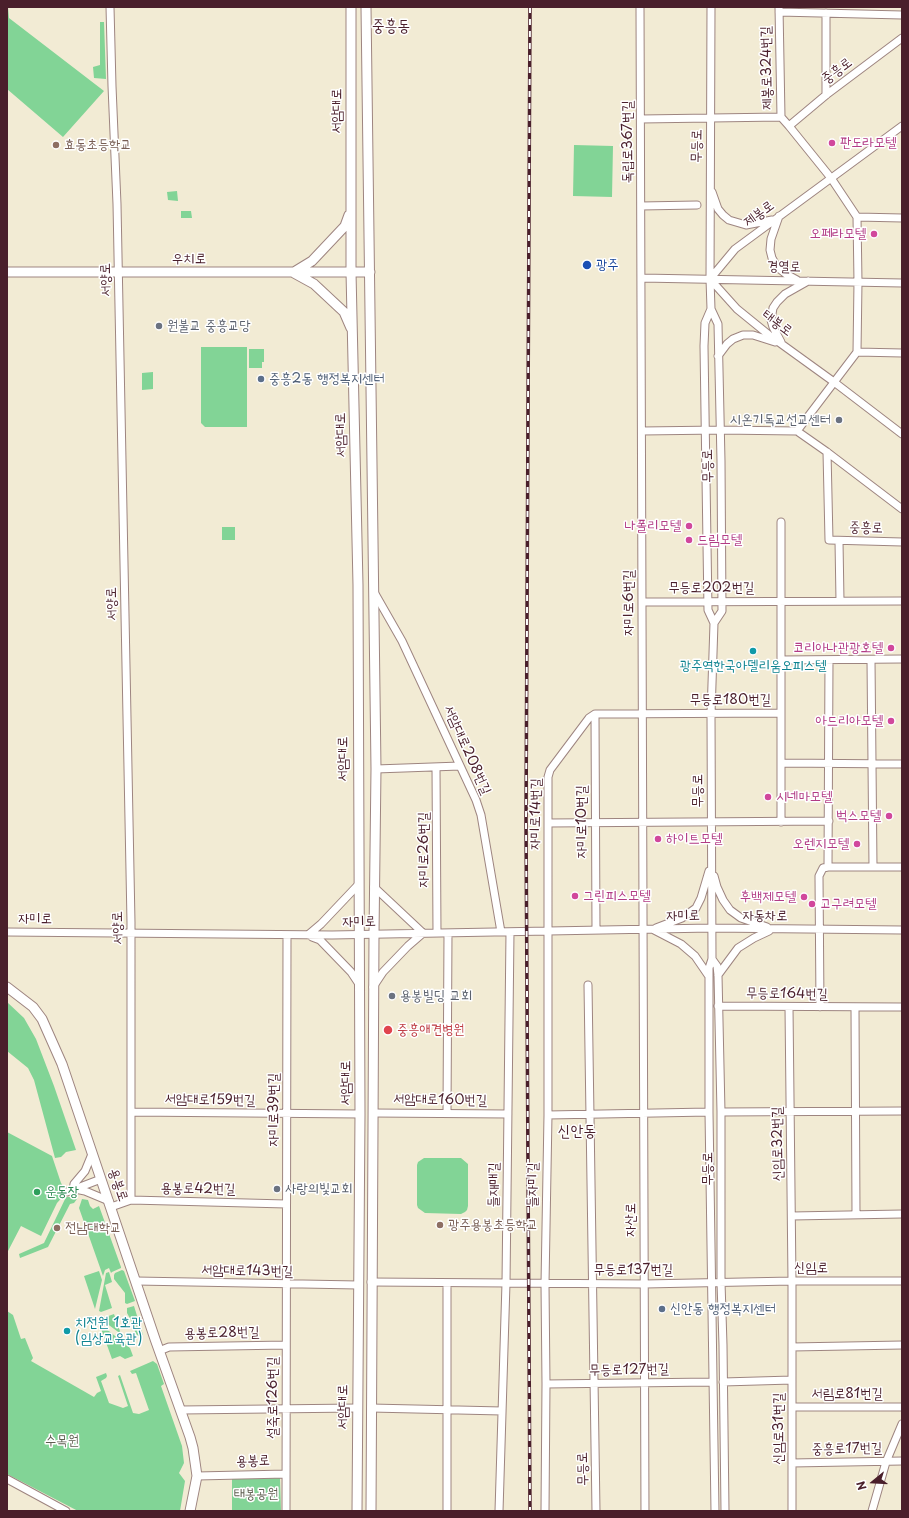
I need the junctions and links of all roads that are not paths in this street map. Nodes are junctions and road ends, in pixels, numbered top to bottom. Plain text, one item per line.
1 (110, 7) edge
2 (351, 7) edge
3 (366, 7) edge
4 (640, 7) edge
5 (711, 7) edge
6 (779, 10) edge
7 (826, 13) junction
8 (902, 15) edge
9 (902, 38) edge
10 (826, 95) junction
11 (781, 117) junction
12 (641, 119) junction
13 (711, 119) junction
14 (789, 126) junction
15 (902, 126) edge
16 (831, 178) junction
17 (710, 185) junction
18 (697, 205) dead end
19 (641, 206) junction
20 (351, 208) junction
21 (857, 217) junction
22 (777, 218) junction
23 (902, 218) edge
24 (7, 272) edge
25 (293, 272) junction
26 (351, 272) junction
27 (370, 272) junction
28 (119, 273) junction
29 (642, 278) junction
30 (710, 279) junction
31 (799, 281) junction
32 (809, 281) junction
33 (858, 282) junction
34 (902, 283) edge
35 (711, 309) junction
36 (353, 331) junction
37 (782, 344) junction
38 (857, 352) junction
39 (902, 354) edge
40 (718, 356) junction
41 (834, 382) junction
42 (706, 430) junction
43 (720, 430) junction
44 (642, 431) junction
45 (796, 431) junction
46 (902, 434) edge
47 (827, 452) junction
48 (902, 509) edge
49 (781, 522) dead end
50 (839, 541) junction
51 (902, 542) edge
52 (374, 592) junction
53 (781, 601) junction
54 (840, 601) junction
55 (902, 601) edge
56 (642, 602) junction
57 (708, 602) junction
58 (721, 602) junction
59 (714, 623) junction
60 (902, 659) edge
61 (781, 660) junction
62 (829, 660) junction
63 (871, 660) junction
64 (781, 713) junction
65 (595, 714) junction
66 (643, 714) junction
67 (711, 714) junction
68 (781, 763) junction
69 (829, 763) junction
70 (872, 764) junction
71 (902, 764) edge
72 (460, 766) junction
73 (436, 767) junction
74 (376, 769) junction
75 (643, 822) junction
76 (711, 822) junction
77 (781, 822) junction
78 (829, 822) junction
79 (549, 823) junction
80 (595, 823) junction
81 (711, 864) junction
82 (828, 867) junction
83 (873, 867) junction
84 (902, 867) edge
85 (358, 885) junction
86 (374, 887) junction
87 (711, 928) junction
88 (644, 929) junction
89 (652, 929) junction
90 (773, 929) junction
91 (819, 929) junction
92 (596, 930) junction
93 (902, 930) edge
94 (7, 932) edge
95 (132, 932) junction
96 (502, 932) junction
97 (510, 932) junction
98 (547, 932) junction
99 (423, 933) junction
100 (437, 933) junction
101 (448, 933) junction
102 (359, 934) junction
103 (374, 934) junction
104 (287, 935) junction
105 (308, 935) junction
106 (712, 959) junction
107 (709, 976) junction
108 (718, 976) junction
109 (359, 984) junction
110 (588, 985) dead end
111 (7, 988) edge
112 (373, 988) junction
113 (718, 1006) junction
114 (789, 1007) junction
115 (820, 1007) junction
116 (902, 1007) edge
117 (855, 1008) junction
118 (132, 1112) junction
119 (373, 1112) junction
120 (709, 1112) junction
121 (722, 1112) junction
122 (790, 1112) junction
123 (855, 1112) junction
124 (902, 1112) edge
125 (447, 1113) junction
126 (287, 1114) junction
127 (360, 1114) junction
128 (508, 1114) junction
129 (590, 1114) junction
130 (644, 1114) junction
131 (548, 1115) junction
132 (92, 1154) junction
133 (101, 1179) junction
134 (72, 1190) junction
135 (131, 1200) junction
136 (110, 1204) junction
137 (286, 1204) junction
138 (902, 1214) edge
139 (856, 1215) junction
140 (792, 1216) junction
141 (136, 1281) junction
142 (792, 1281) junction
143 (902, 1281) edge
144 (372, 1282) junction
145 (711, 1282) junction
146 (721, 1282) junction
147 (448, 1283) junction
148 (506, 1283) junction
149 (286, 1284) junction
150 (545, 1284) junction
151 (593, 1284) junction
152 (644, 1284) junction
153 (358, 1285) junction
154 (286, 1345) junction
155 (902, 1345) edge
156 (792, 1347) junction
157 (159, 1351) junction
158 (792, 1380) junction
159 (645, 1382) junction
160 (712, 1382) junction
161 (724, 1382) junction
162 (594, 1383) junction
163 (546, 1384) junction
164 (902, 1407) edge
165 (286, 1408) junction
166 (357, 1408) junction
167 (371, 1408) junction
168 (792, 1408) junction
169 (181, 1410) junction
170 (447, 1410) junction
171 (502, 1411) junction
172 (902, 1424) edge
173 (902, 1461) edge
174 (886, 1462) junction
175 (792, 1463) junction
176 (286, 1474) junction
177 (197, 1476) junction
178 (7, 1480) edge
179 (66, 1511) edge
180 (190, 1511) edge
181 (286, 1511) edge
182 (357, 1511) edge
183 (371, 1511) edge
184 (447, 1511) edge
185 (499, 1511) edge
186 (545, 1511) edge
187 (596, 1511) edge
188 (645, 1511) edge
189 (715, 1511) edge
190 (725, 1511) edge
191 (792, 1511) edge
192 (872, 1511) edge

1 - 28 street, 서양로
2 - 20 main road, 서암대로
3 - 27 main road, 서암대로
4 - 12 street, 독립로367번길
5 - 13 street, 무등로
6 - 7 street, 제봉로324번길
6 - 11 street, 제봉로324번길
7 - 8 street
7 - 10 street
9 - 10 street, 중흥로
10 - 14 street, 중흥로
11 - 13 street
11 - 14 street, 제봉로324번길
12 - 13 street
12 - 19 street, 독립로367번길
13 - 17 street, 무등로
14 - 16 street, 제봉로324번길
15 - 16 street, 제봉로
16 - 21 street
16 - 22 street, 제봉로
17 - 22 street
17 - 30 street, 무등로
18 - 19 street
19 - 29 street, 독립로367번길
20 - 25 main road
20 - 26 main road, 서암대로
21 - 23 street
21 - 33 street
22 - 30 street, 제봉로
22 - 31 street
24 - 28 main road, 우치로
25 - 26 main road, 우치로
25 - 28 main road, 우치로
25 - 36 main road
26 - 27 main road, 우치로
26 - 36 main road, 서암대로
27 - 52 main road, 서암대로
28 - 95 street, 서양로
29 - 30 street, 경열로
29 - 44 street, 자미로6번길
30 - 31 street, 경열로
30 - 35 street, 무등로
30 - 37 street, 태봉로
31 - 32 street, 경열로
32 - 33 street, 경열로
32 - 37 street
33 - 34 street, 경열로
33 - 38 street
35 - 40 street, 무등로
35 - 42 street, 무등로
36 - 85 main road, 서암대로
37 - 40 street
37 - 41 street, 태봉로
38 - 39 street
38 - 41 street
40 - 43 street, 무등로
41 - 45 street
41 - 46 street, 태봉로
42 - 43 street
42 - 44 street
42 - 57 street, 무등로
43 - 45 street
43 - 58 street, 무등로
44 - 56 street, 자미로6번길
45 - 47 street
47 - 48 street
47 - 50 street, 중흥로
49 - 53 street
50 - 51 street, 중흥로
50 - 54 street
52 - 72 street, 서암대로208번길
52 - 74 main road, 서암대로
53 - 54 street, 무등로202번길
53 - 58 street, 무등로202번길
53 - 61 street
54 - 55 street, 무등로202번길
56 - 57 street, 무등로202번길
56 - 66 street, 자미로6번길
57 - 58 street, 무등로202번길
57 - 59 street, 무등로
58 - 59 street, 무등로
59 - 67 street, 무등로
60 - 63 street
61 - 62 street
61 - 64 street
62 - 63 street
62 - 69 street
63 - 70 street
64 - 67 street, 무등로180번길
64 - 68 street, 무등로180번길
65 - 66 street
65 - 79 street, 자미로14번길
65 - 80 street, 자미로10번길
66 - 67 street, 무등로180번길
66 - 75 street, 자미로6번길
67 - 76 street, 무등로
68 - 69 street
68 - 77 street, 무등로180번길
69 - 70 street
69 - 78 street
70 - 71 street
70 - 83 street
72 - 73 street
72 - 96 street, 서암대로208번길
73 - 74 street
73 - 100 street, 자미로26번길
74 - 86 main road, 서암대로
75 - 76 street
75 - 80 street
75 - 88 street, 자미로6번길
76 - 77 street
76 - 81 street, 무등로
77 - 78 street
78 - 82 street
79 - 80 street
79 - 98 street, 자미로14번길
80 - 92 street, 자미로10번길
81 - 87 street, 무등로
81 - 89 street
81 - 90 street
82 - 83 street
82 - 91 street
83 - 84 street
85 - 102 main road, 서암대로
85 - 105 street
86 - 99 street
86 - 103 main road, 서암대로
87 - 89 street, 자미로
87 - 90 street, 자동차로
87 - 106 street, 무등로
88 - 89 street, 자미로
88 - 92 street, 자미로
88 - 130 street, 자산로
89 - 107 street
90 - 91 street, 자동차로
90 - 108 street
91 - 93 street, 자동차로
91 - 115 street
92 - 98 street, 자미로
94 - 95 street, 자미로
95 - 104 street, 자미로
95 - 118 street, 서양로
96 - 97 street, 자미로
96 - 101 street, 자미로
97 - 98 street, 자미로
97 - 128 street, 들재매길
98 - 131 street, 들자미길
99 - 100 street, 자미로
99 - 103 street, 자미로
99 - 112 street
100 - 101 street, 자미로
101 - 125 street
102 - 103 street, 자미로
102 - 105 street, 자미로
102 - 109 main road, 서암대로
103 - 112 main road, 서암대로
104 - 105 street, 자미로
104 - 126 street, 자미로39번길
105 - 109 street
106 - 107 street, 무등로
106 - 108 street, 무등로
107 - 120 street, 무등로
108 - 113 street, 무등로
109 - 127 main road, 서암대로
110 - 129 street, 무등로
111 - 132 main road, 용봉로
112 - 119 main road, 서암대로
113 - 114 street, 무등로164번길
113 - 121 street, 무등로
114 - 115 street, 무등로164번길
114 - 122 street, 신임로32번길
115 - 117 street, 무등로164번길
116 - 117 street, 무등로164번길
117 - 123 street
118 - 126 street, 서암대로159번길
118 - 135 street, 서양로
119 - 125 street, 서암대로160번길
119 - 144 main road, 서암대로
120 - 130 street
120 - 145 street, 무등로
121 - 122 street
121 - 146 street, 무등로
122 - 123 street
122 - 140 street, 신임로32번길
123 - 124 street
123 - 139 street
125 - 128 street, 서암대로160번길
126 - 127 street, 서암대로159번길
126 - 137 street, 자미로39번길
127 - 153 main road, 서암대로
128 - 148 street, 들재매길
129 - 130 street
129 - 131 street
129 - 151 street, 무등로
130 - 152 street, 자산로
131 - 150 street, 들자미길
132 - 133 main road, 용봉로
132 - 134 street
133 - 134 street
133 - 136 main road, 용봉로
134 - 136 street
135 - 136 street, 용봉로42번길
135 - 137 street, 용봉로42번길
136 - 141 main road, 용봉로
137 - 149 street, 자미로39번길
138 - 139 street
139 - 140 street
140 - 142 street, 신임로32번길
141 - 149 street, 서암대로143번길
141 - 157 main road, 용봉로
142 - 143 street, 신임로
142 - 146 street, 신임로
142 - 156 street, 신임로31번길
144 - 147 street, 무등로137번길
144 - 167 main road, 서암대로
145 - 146 street, 무등로137번길
145 - 152 street, 무등로137번길
145 - 160 street, 무등로
146 - 161 street, 무등로
147 - 148 street, 무등로137번길
147 - 170 street
148 - 150 street, 무등로137번길
148 - 171 street, 들재매길
149 - 153 street, 서암대로143번길
149 - 154 street, 설죽로126번길
150 - 151 street, 무등로137번길
150 - 163 street, 들자미길
151 - 152 street, 무등로137번길
151 - 162 street, 무등로
152 - 159 street, 자산로
153 - 166 main road, 서암대로
154 - 157 street, 용봉로28번길
154 - 165 street, 설죽로126번길
155 - 156 street
156 - 158 street, 신임로31번길
157 - 169 main road, 용봉로
158 - 161 street
158 - 168 street, 신임로31번길
159 - 160 street, 무등로127번길
159 - 162 street, 무등로127번길
159 - 188 street, 자산로
160 - 189 street, 무등로
161 - 190 street, 무등로
162 - 163 street, 무등로127번길
162 - 187 street, 무등로
163 - 186 street, 들자미길
164 - 168 street, 서림로81번길
165 - 166 street
165 - 169 street
165 - 176 street, 설죽로126번길
166 - 182 main road, 서암대로
167 - 170 street
167 - 183 main road, 서암대로
168 - 175 street, 신임로31번길
169 - 177 main road, 용봉로
170 - 171 street
170 - 184 street
171 - 185 street, 들재매길
172 - 174 street
173 - 174 street, 중흥로17번길
174 - 175 street, 중흥로17번길
174 - 192 street
175 - 191 street, 신임로31번길
176 - 177 street, 용봉로
176 - 181 street, 설죽로126번길
177 - 180 main road, 용봉로
178 - 179 street

